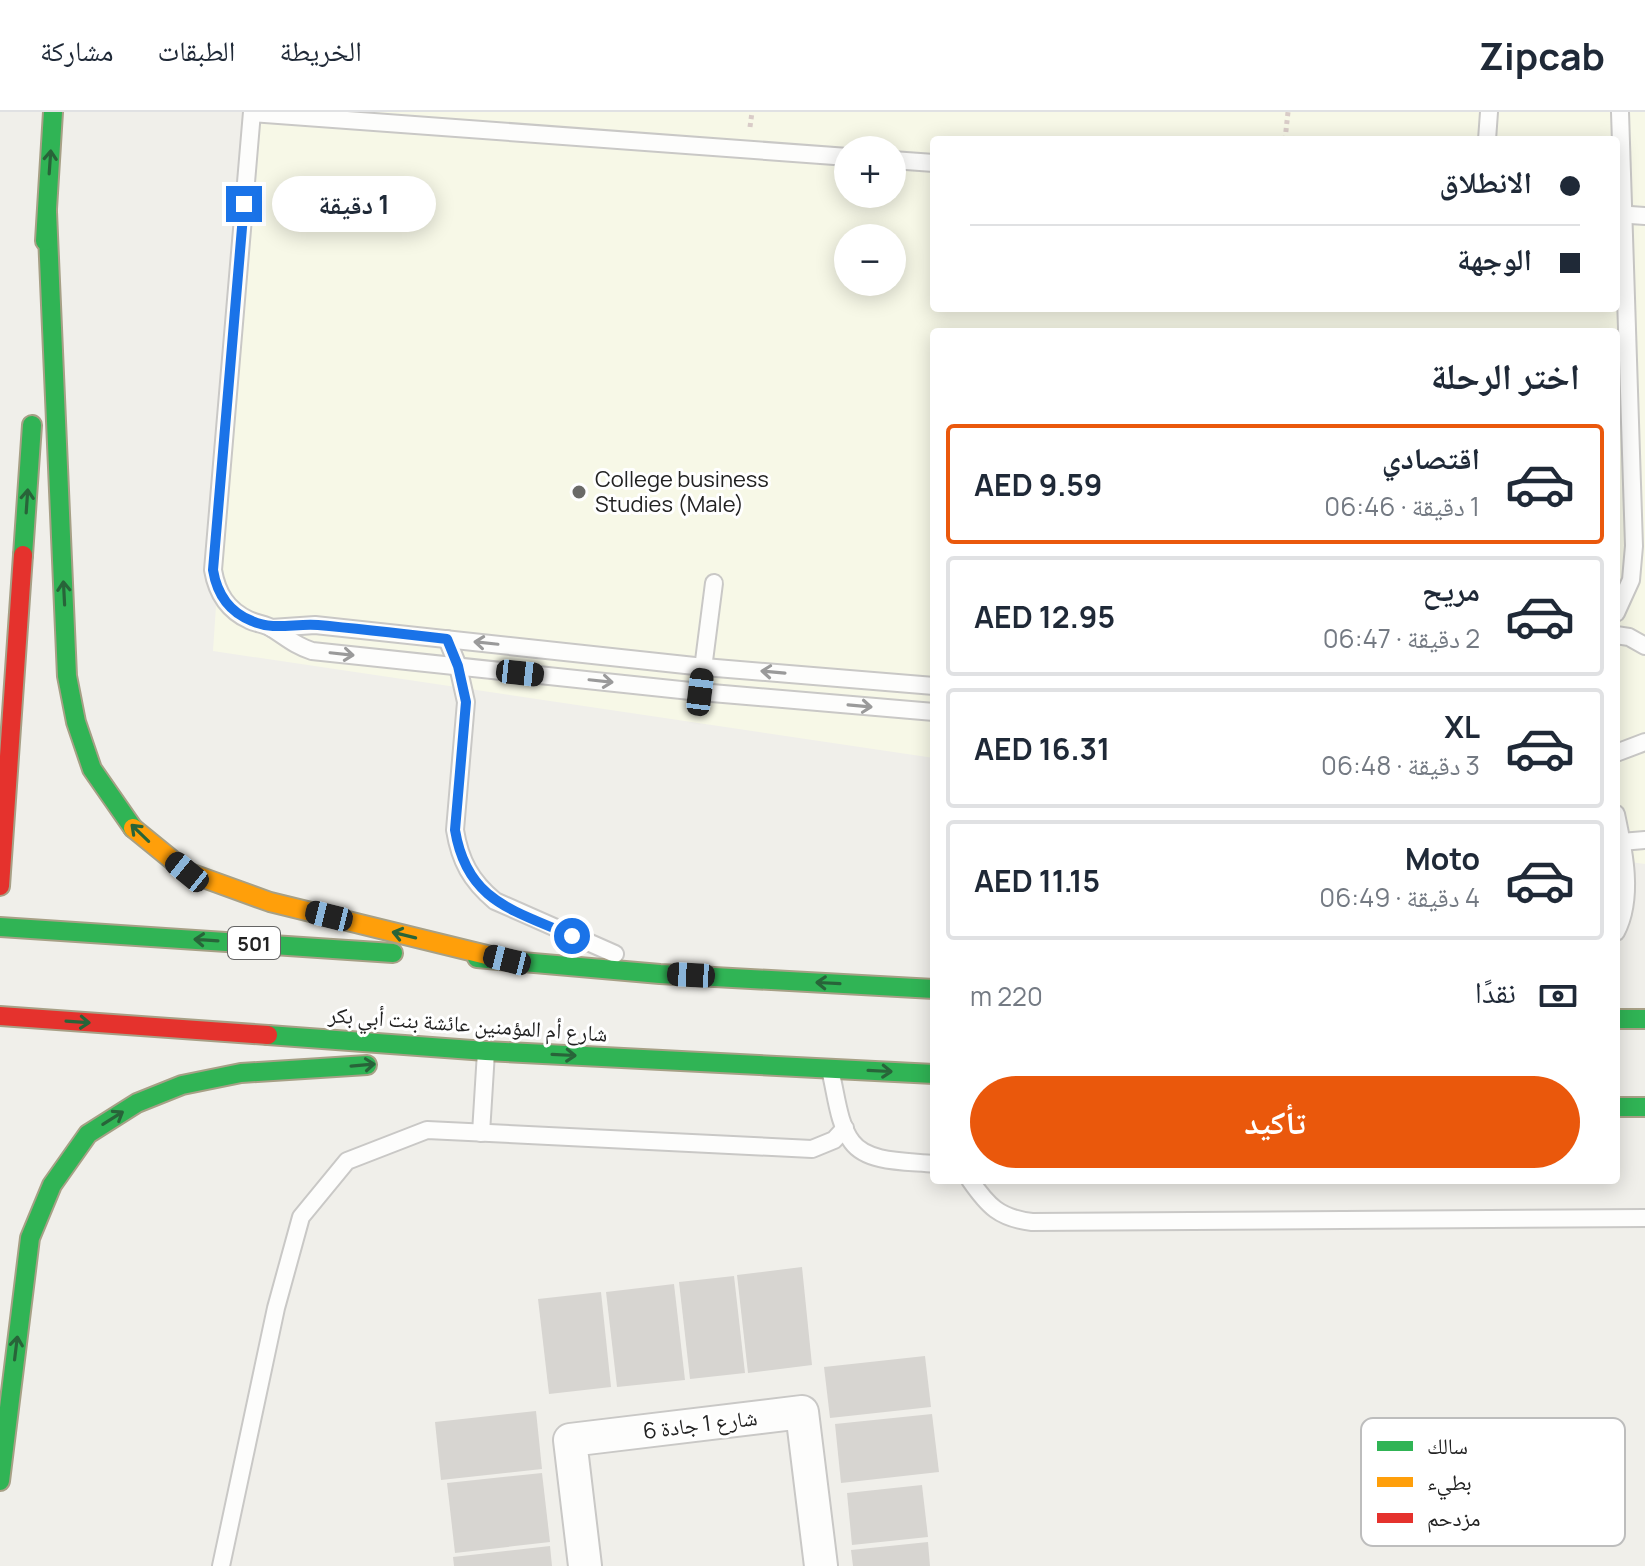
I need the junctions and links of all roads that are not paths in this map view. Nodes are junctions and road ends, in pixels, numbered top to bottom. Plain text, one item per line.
1 (53, 112) edge
2 (252, 112) edge
3 (1489, 112) edge
4 (1620, 112) edge
5 (1487, 136) edge
6 (834, 156) edge
7 (906, 161) edge
8 (930, 163) edge
9 (47, 212) junction
10 (1620, 214) edge
11 (1645, 216) edge
12 (36, 369) dead end
13 (34, 400) dead end
14 (714, 583) dead end
15 (1620, 604) edge
16 (271, 628) junction
17 (1620, 636) edge
18 (447, 639) junction
19 (1645, 646) edge
20 (458, 666) junction
21 (704, 667) junction
22 (490, 669) junction
23 (930, 686) edge
24 (700, 692) junction
25 (466, 702) junction
26 (930, 712) edge
27 (1645, 742) edge
28 (1620, 751) edge
29 (1620, 840) edge
30 (1645, 840) edge
31 (1620, 853) edge
32 (0, 886) edge
33 (1620, 924) edge
34 (0, 927) edge
35 (507, 960) junction
36 (660, 974) junction
37 (930, 989) edge
38 (0, 1016) edge
39 (1620, 1019) edge
40 (1645, 1019) edge
41 (486, 1051) junction
42 (830, 1069) junction
43 (930, 1074) edge
44 (1620, 1107) edge
45 (1645, 1107) edge
46 (845, 1128) junction
47 (481, 1133) junction
48 (930, 1164) edge
49 (973, 1184) edge
50 (1645, 1218) edge
51 (0, 1481) edge
52 (221, 1566) edge
53 (585, 1566) edge
54 (821, 1566) edge

9 -> 1 main road
2 - 6 lane
2 - 16 lane
3 - 5 lane
4 - 10 lane
7 - 8 lane
9 - 12 main road
35 -> 9 main road
10 - 11 lane
10 - 15 lane
32 -> 13 main road
14 - 21 lane
16 - 18 lane
16 -> 20 lane
17 - 19 lane
18 - 20 lane
21 -> 18 lane
20 - 22 lane
20 - 25 lane
23 -> 21 lane
21 - 24 lane
22 -> 24 lane
22 - 25 lane
24 -> 26 lane
25 - 36 lane
27 - 28 lane
29 - 30 lane
31 - 33 lane
35 -> 34 main road, 501
35 - 36 main road, 501
37 -> 36 main road, 501
38 -> 41 main road, شارع أم المؤمنين عائشة بنت أبي بكر
39 - 40 main road
41 -> 42 main road, شارع أم المؤمنين عائشة بنت أبي بكر
41 - 47 lane
51 -> 41 main road
42 -> 43 main road, شارع أم المؤمنين عائشة بنت أبي بكر
42 - 46 lane
44 - 45 main road
46 - 47 lane
46 - 48 lane
47 - 52 lane
49 - 50 lane
53 - 54 street, شارع 1 جادة 6

